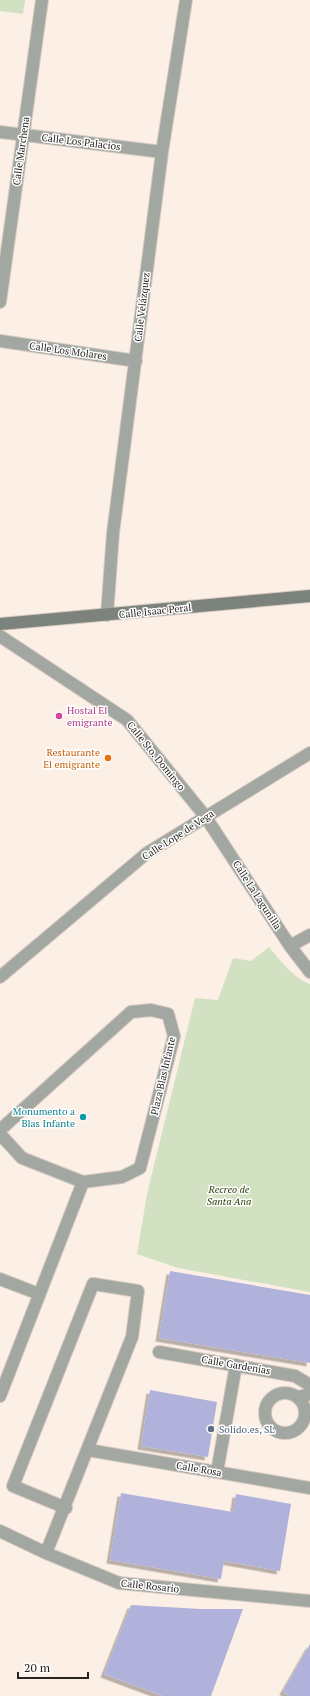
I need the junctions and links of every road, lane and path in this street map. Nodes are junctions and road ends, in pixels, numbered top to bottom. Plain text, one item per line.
1 (42, 0) edge
2 (186, 0) edge
3 (0, 132) edge
4 (23, 135) junction
5 (162, 152) junction
6 (0, 302) edge
7 (0, 341) edge
8 (136, 361) junction
9 (310, 596) edge
10 (107, 615) junction
11 (0, 624) edge
12 (0, 636) edge
13 (310, 753) edge
14 (205, 816) junction
15 (310, 935) edge
16 (290, 946) junction
17 (310, 972) edge
18 (0, 976) edge
19 (0, 1130) edge
20 (0, 1134) edge
21 (83, 1182) junction
22 (0, 1279) edge
23 (39, 1294) junction
24 (159, 1352) dead end
25 (236, 1365) junction
26 (310, 1385) edge
27 (310, 1394) edge
28 (0, 1396) edge
29 (298, 1397) dead end
30 (88, 1450) junction
31 (218, 1472) junction
32 (310, 1488) edge
33 (66, 1508) junction
34 (0, 1531) edge
35 (46, 1553) junction
36 (310, 1601) edge

1 - 4 street, Calle Marchena
2 - 5 street, Calle Velázquez
3 - 4 street, Calle Los Palacios
4 - 5 street, Calle Los Palacios
4 - 6 street, Calle Marchena
5 - 8 street, Calle Velázquez
7 - 8 street, Calle Los Molares
8 - 10 street, Calle Velázquez
9 - 10 main road, Calle Isaac Peral
10 - 11 main road, Calle Isaac Peral
12 - 14 street, Calle Sto. Domingo
13 - 14 street, Calle Lope de Vega
14 - 16 street, Calle La Lagunilla
14 - 18 street, Calle Lope de Vega
15 - 16 street
16 - 17 street, Calle La Lagunilla
19 - 21 street, Plaza Blas Infante
20 - 21 street, Plaza Blas Infante
21 - 23 street
22 - 23 street
23 - 28 street
24 - 25 street, Calle Gardenias
25 - 26 street, Calle Gardenias
25 - 31 street
27 - 29 street
30 - 31 street, Calle Rosa
30 - 33 street
30 - 33 street
31 - 32 street, Calle Rosa
33 - 35 street
34 - 35 street, Calle Rosario
35 - 36 street, Calle Rosario

